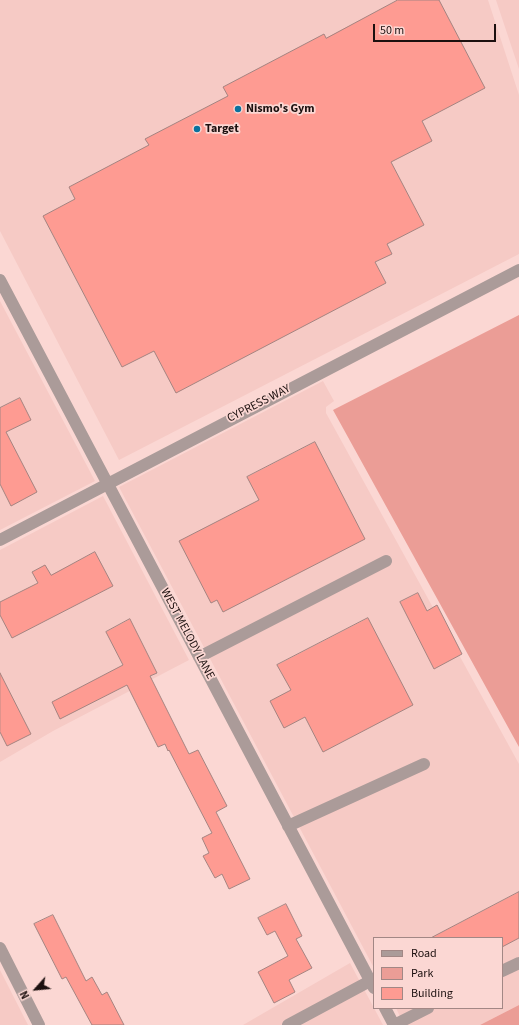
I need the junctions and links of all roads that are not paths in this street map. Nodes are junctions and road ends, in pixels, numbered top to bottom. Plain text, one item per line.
1 (519, 270) edge
2 (0, 280) edge
3 (5, 302) edge
4 (107, 484) junction
5 (0, 540) edge
6 (386, 561) dead end
7 (199, 657) junction
8 (424, 764) dead end
9 (288, 826) junction
10 (0, 948) edge
11 (519, 963) edge
12 (503, 971) edge
13 (372, 984) edge
14 (386, 1009) edge
15 (426, 1009) edge
16 (39, 1025) edge
17 (288, 1025) edge
18 (394, 1025) edge

1 - 4 street, CYPRESS WAY
2 - 3 street, WEST MELODY LANE
3 - 4 street, WEST MELODY LANE
4 - 5 street, CYPRESS WAY
4 - 7 street, WEST MELODY LANE
6 - 7 street
7 - 9 street, WEST MELODY LANE
8 - 9 street
9 - 13 street, WEST MELODY LANE
10 - 16 street
11 - 12 street
13 - 17 street
14 - 18 street
15 - 18 street

